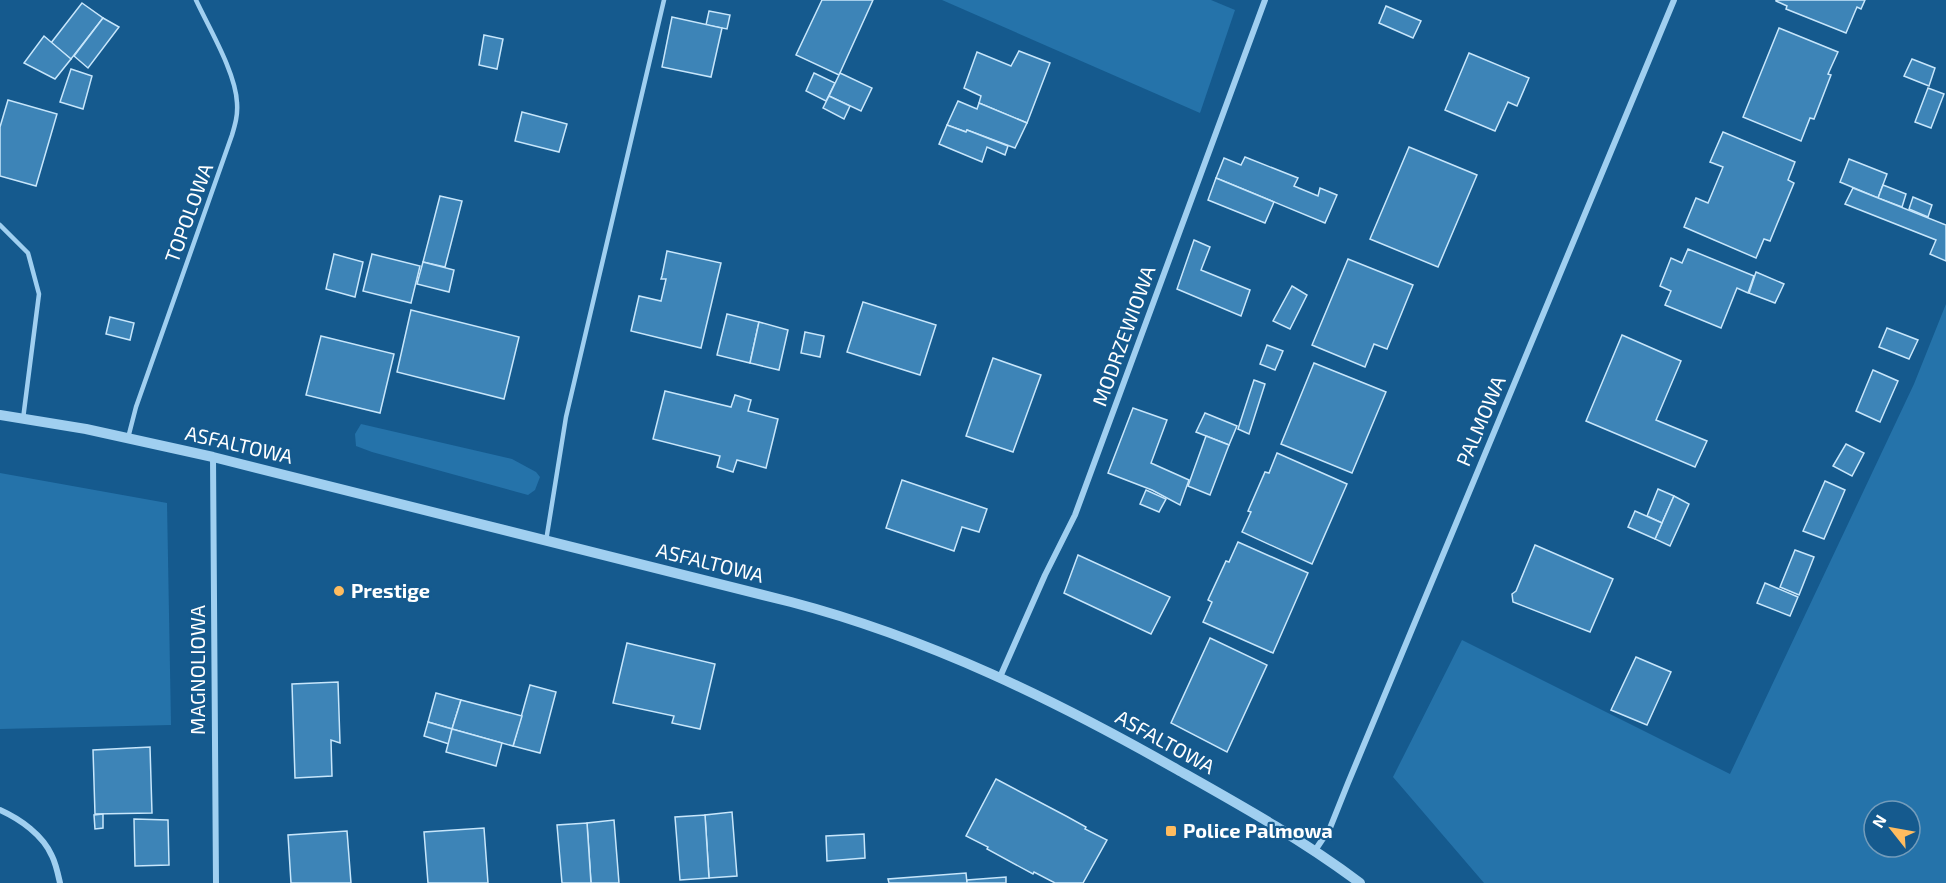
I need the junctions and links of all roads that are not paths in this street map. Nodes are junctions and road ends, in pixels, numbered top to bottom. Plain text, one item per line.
1 (196, 0) edge
2 (664, 0) edge
3 (1265, 0) edge
4 (1674, 0) edge
5 (0, 225) edge
6 (0, 415) edge
7 (23, 419) junction
8 (128, 438) junction
9 (213, 457) junction
10 (546, 541) junction
11 (1000, 677) junction
12 (0, 810) edge
13 (1314, 852) junction
14 (60, 883) edge
15 (216, 883) edge
16 (1360, 883) edge

1 - 8 lane, TOPOLOWA
2 - 10 lane
3 - 11 street, MODRZEWIOWA
4 - 13 street, PALMOWA
5 - 7 lane
6 - 7 street, ASFALTOWA
7 - 8 street, ASFALTOWA
8 - 9 street, ASFALTOWA
9 - 10 street, ASFALTOWA
9 - 15 street, MAGNOLIOWA
10 - 11 street, ASFALTOWA
11 - 13 street, ASFALTOWA
12 - 14 street
13 - 16 street, ASFALTOWA

